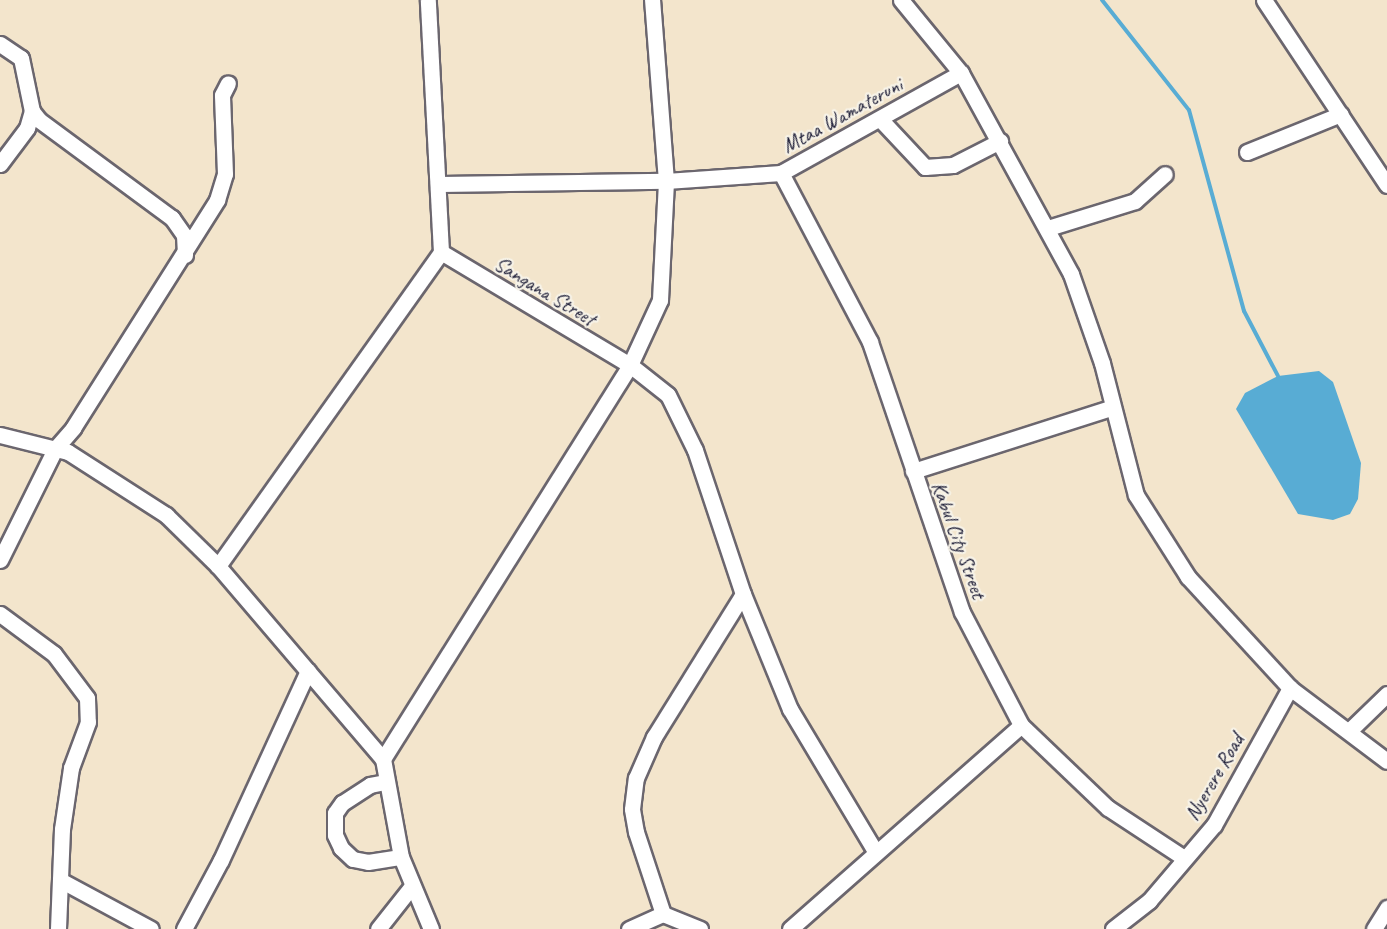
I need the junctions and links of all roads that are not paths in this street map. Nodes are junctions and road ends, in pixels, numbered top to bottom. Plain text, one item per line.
1 (428, 0) edge
2 (652, 0) edge
3 (901, 0) edge
4 (1264, 0) edge
5 (0, 44) edge
6 (961, 73) junction
7 (228, 83) dead end
8 (32, 111) junction
9 (1341, 114) junction
10 (880, 119) junction
11 (999, 141) junction
12 (1248, 152) dead end
13 (0, 164) edge
14 (781, 173) junction
15 (1165, 174) dead end
16 (666, 180) junction
17 (1386, 181) edge
18 (440, 184) junction
19 (1048, 228) junction
20 (441, 252) junction
21 (185, 255) junction
22 (630, 365) junction
23 (1112, 408) junction
24 (0, 435) edge
25 (55, 449) junction
26 (912, 471) junction
27 (0, 560) edge
28 (218, 566) junction
29 (743, 594) junction
30 (0, 614) edge
31 (308, 671) junction
32 (1290, 688) junction
33 (1387, 694) edge
34 (1021, 724) junction
35 (1349, 731) junction
36 (383, 759) junction
37 (1387, 761) edge
38 (385, 782) junction
39 (875, 852) junction
40 (401, 857) junction
41 (1184, 858) junction
42 (60, 880) junction
43 (412, 885) junction
44 (1387, 908) edge
45 (663, 914) junction
46 (58, 929) edge
47 (151, 929) edge
48 (184, 929) edge
49 (378, 929) edge
50 (431, 929) edge
51 (629, 929) edge
52 (700, 929) edge
53 (790, 929) edge
54 (1113, 929) edge
55 (1374, 929) edge

1 - 18 street
2 - 16 street
3 - 6 street
4 - 9 street
5 - 8 street
6 - 10 street, Mtaa Wamateruni
6 - 11 street
7 - 21 street
8 - 13 street
8 - 21 street
9 - 12 street
9 - 17 street
10 - 11 street
10 - 14 street, Mtaa Wamateruni
11 - 19 street
14 - 16 street, Mtaa Wamateruni
14 - 26 street, Kabul City Street
15 - 19 street
16 - 18 street, Mtaa Wamateruni
16 - 22 street
18 - 20 street
19 - 23 street
20 - 22 street, Sangana Street
20 - 28 street
21 - 25 street
22 - 29 street, Sangana Street
22 - 36 street
23 - 26 street
23 - 32 street
24 - 25 street
25 - 27 street
25 - 28 street
26 - 34 street, Kabul City Street
28 - 31 street
29 - 39 street, Sangana Street
29 - 45 street
30 - 42 street
31 - 36 street
31 - 48 street
32 - 35 street
32 - 41 street, Nyerere Road
33 - 35 street
34 - 39 street
34 - 41 street, Kabul City Street
35 - 37 street
36 - 38 street
38 - 40 street
38 - 40 street
39 - 53 street
40 - 43 street
41 - 54 street, Nyerere Road
42 - 46 street
42 - 47 street
43 - 49 street
43 - 50 street
44 - 55 street
45 - 51 street
45 - 52 street

